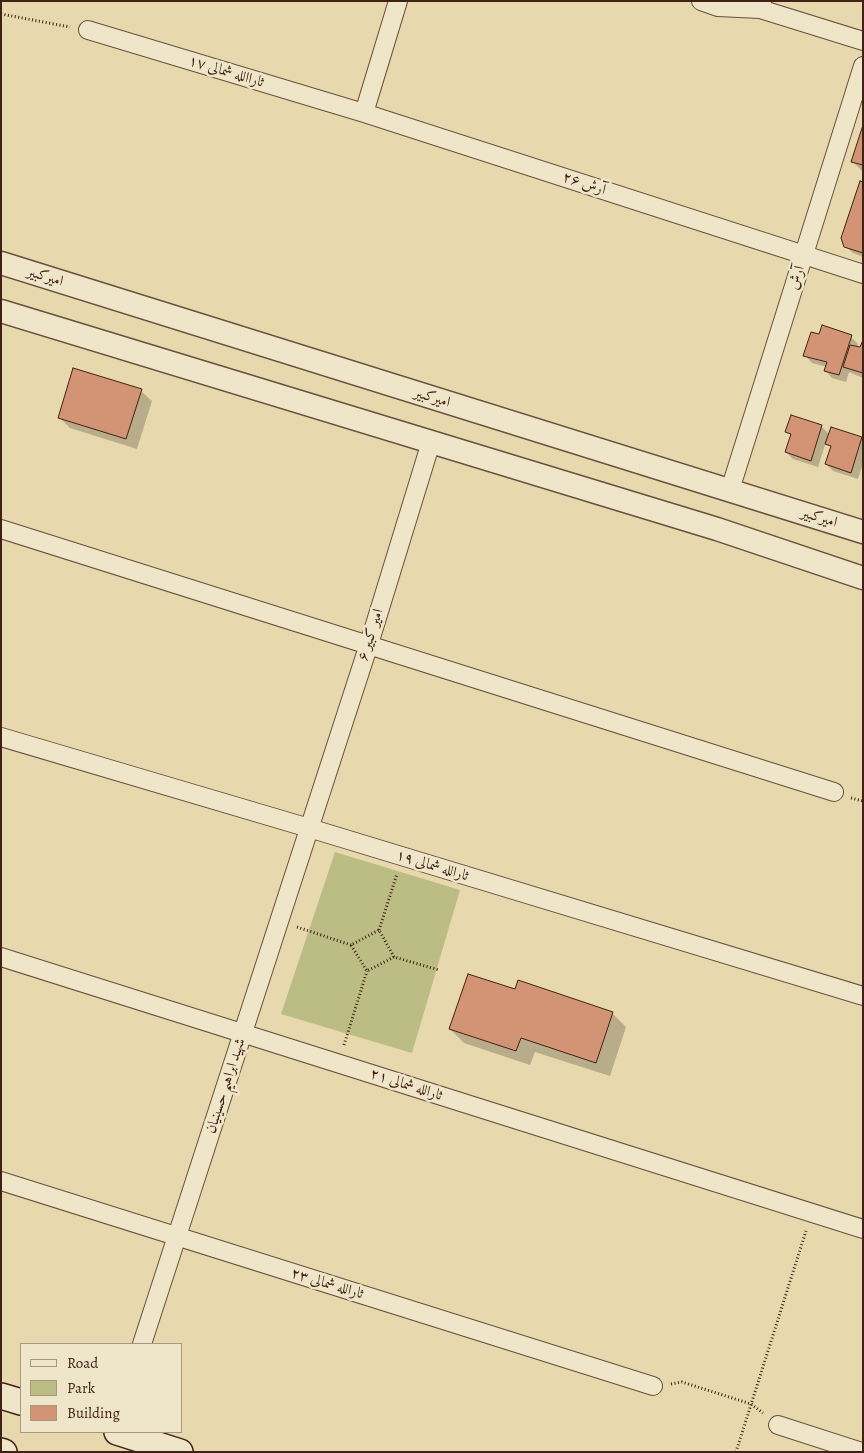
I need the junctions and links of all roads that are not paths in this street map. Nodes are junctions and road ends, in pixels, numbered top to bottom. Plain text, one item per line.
1 (398, 1) edge
2 (701, 1) edge
3 (761, 5) edge
4 (88, 30) road end
5 (863, 41) edge
6 (863, 66) edge
7 (364, 113) junction
8 (805, 255) junction
9 (1, 264) edge
10 (863, 274) edge
11 (1, 311) edge
12 (431, 442) junction
13 (730, 490) junction
14 (1, 529) edge
15 (863, 532) edge
16 (863, 578) edge
17 (369, 644) junction
18 (1, 738) edge
19 (834, 792) dead end
20 (309, 828) junction
21 (1, 957) edge
22 (863, 996) edge
23 (243, 1033) junction
24 (1, 1182) edge
25 (863, 1229) edge
26 (177, 1237) junction
27 (142, 1343) edge
28 (653, 1386) road end
29 (1, 1396) edge
30 (20, 1402) edge
31 (778, 1425) road end
32 (120, 1433) edge
33 (180, 1452) edge
34 (862, 1452) edge

1 - 7 street
2 - 3 street
3 - 5 street
4 - 7 street, ثاراالله شمالی ۱۷
6 - 8 street, آرش
7 - 8 street, آرش ۲۶
8 - 10 street, آرش ۲۶
8 - 13 street, آرش
9 - 13 street, امیرکبیر
11 - 12 street
12 - 16 street
12 - 17 street, امیر کبیر ۶
13 - 15 street, امیرکبیر
14 - 17 street
17 - 19 street
17 - 20 street, امیر کبیر ۶
18 - 20 street, ثارالله شمالی ۱۹
20 - 22 street, ثارالله شمالی ۱۹
20 - 23 street, شهید ابراهیم حسینیان
21 - 23 street, ثارالله شمالی ۲۱
23 - 25 street, ثارالله شمالی ۲۱
23 - 26 street, شهید ابراهیم حسینیان
24 - 26 street, ثارالله شمالی ۲۳
26 - 27 street, شهید ابراهیم حسینیان
26 - 28 street, ثارالله شمالی ۲۳
29 - 30 main road
31 - 34 street
32 - 33 main road

